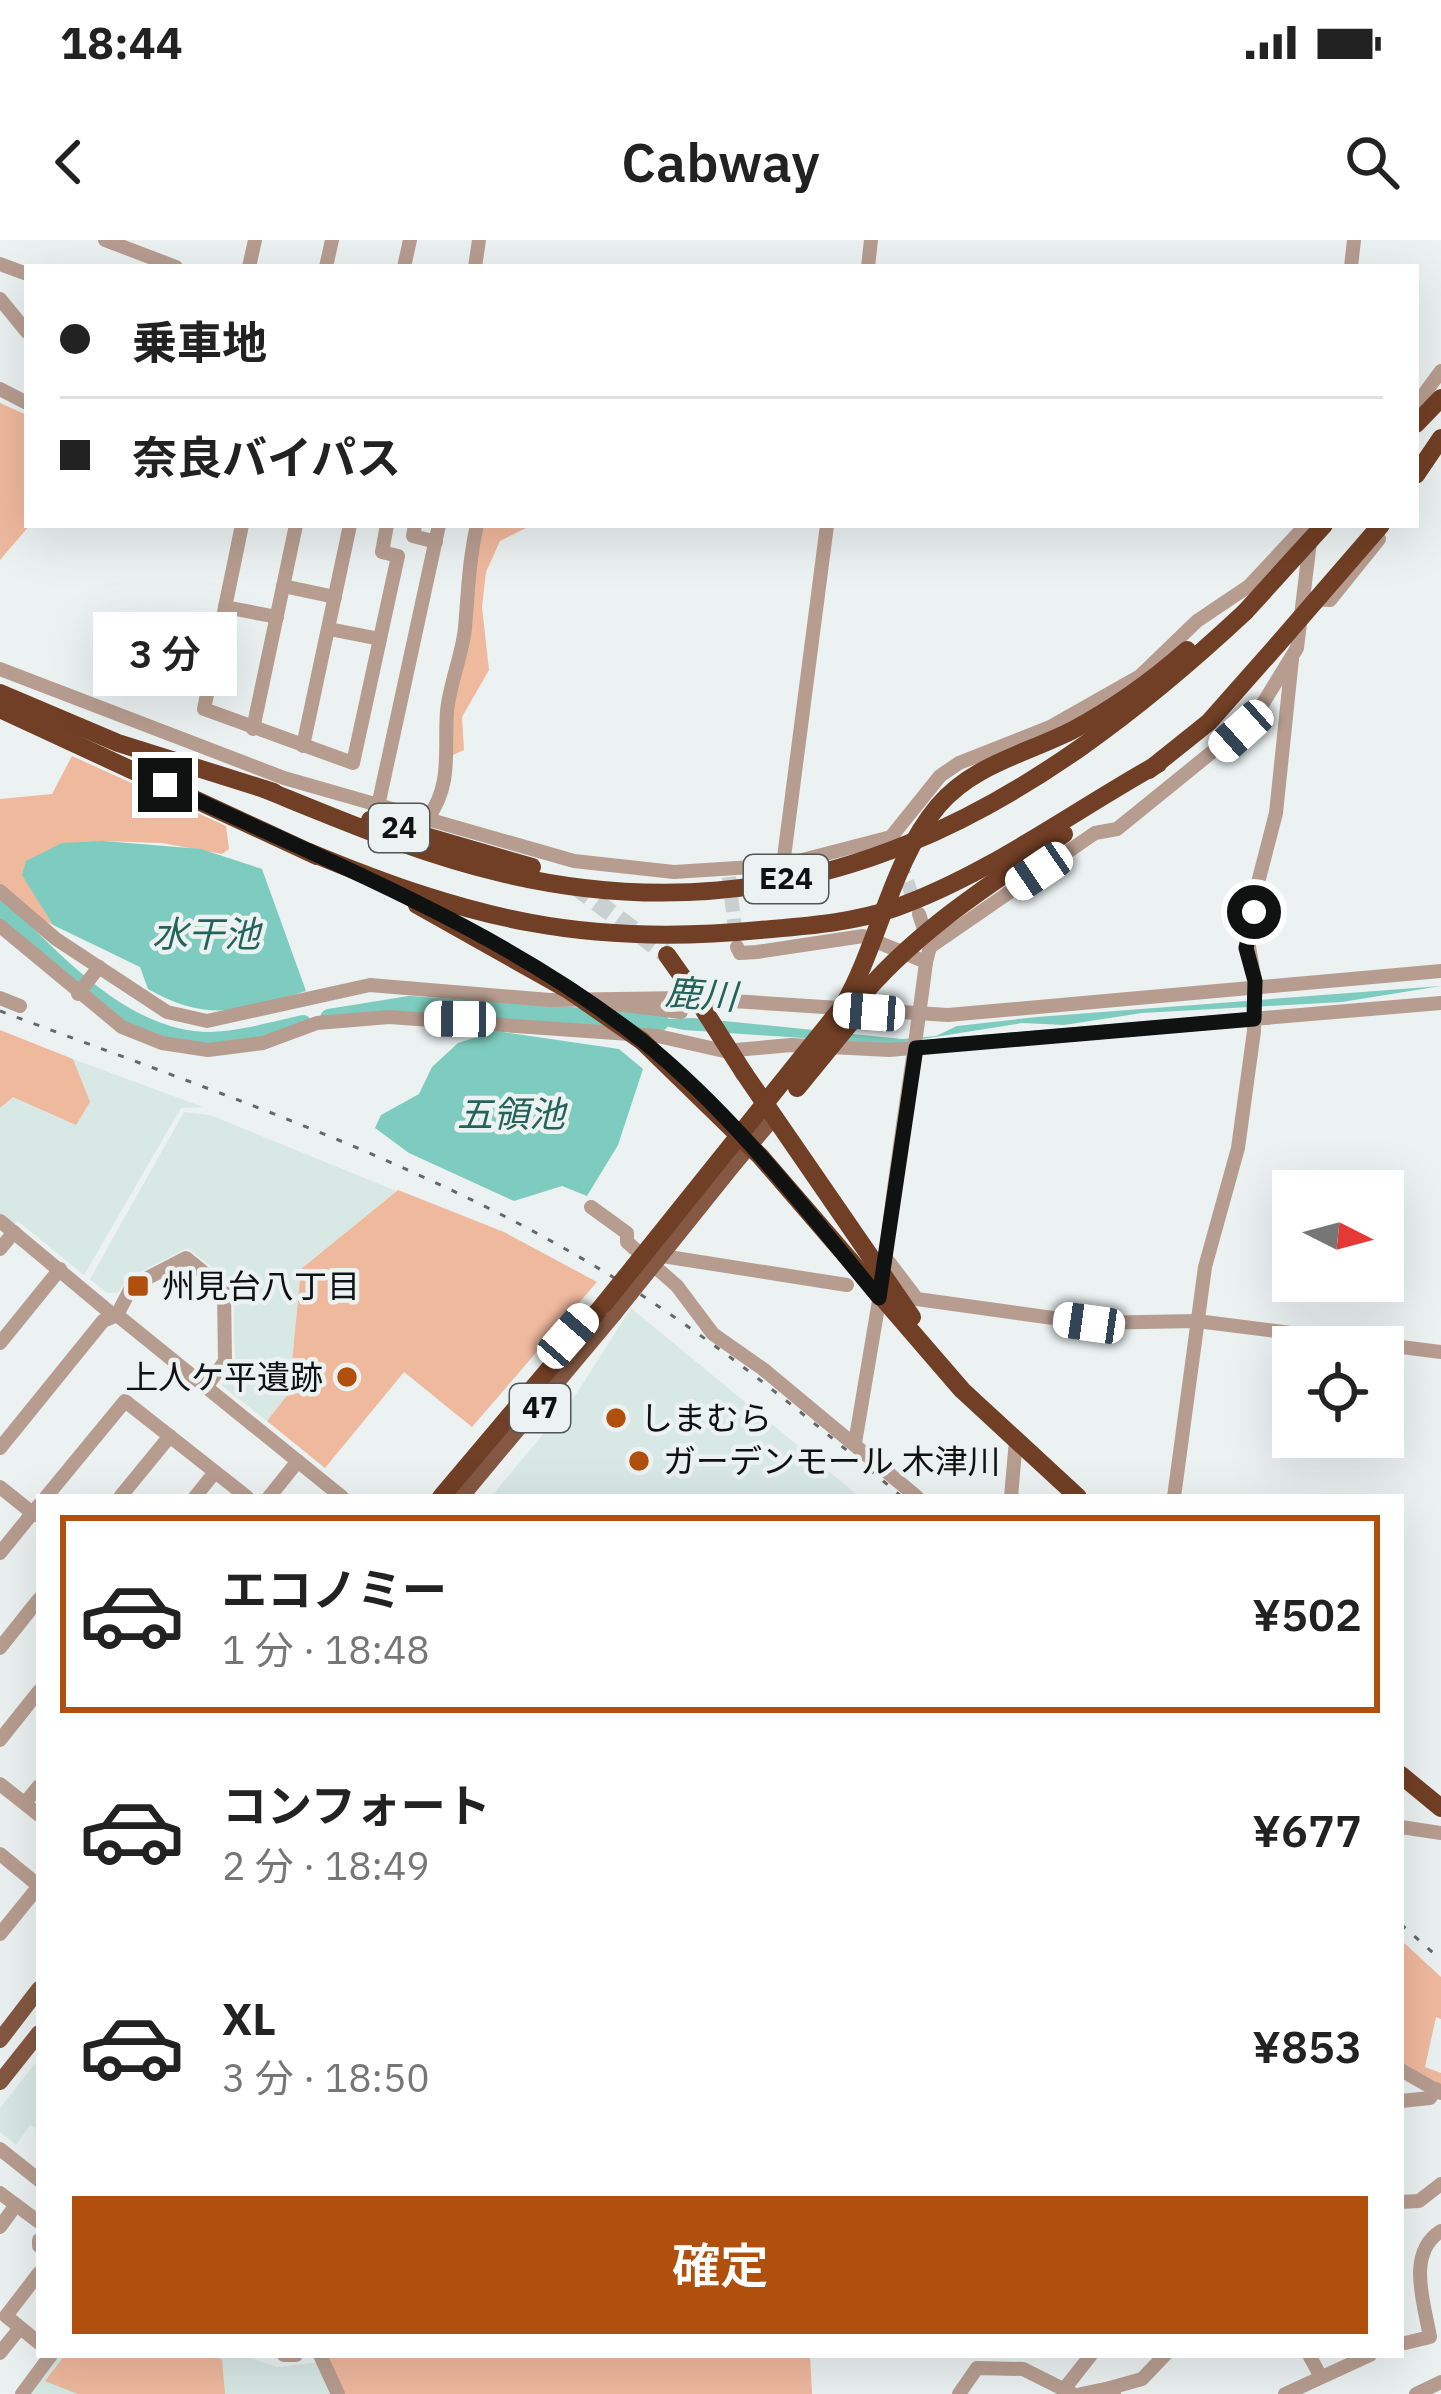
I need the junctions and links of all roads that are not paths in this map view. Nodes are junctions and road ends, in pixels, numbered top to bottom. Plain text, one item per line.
1 (105, 240) edge
2 (168, 264) edge
3 (0, 299) edge
4 (24, 328) edge
5 (1441, 371) edge
6 (1441, 398) edge
7 (1419, 401) edge
8 (1419, 421) edge
9 (1441, 439) edge
10 (1441, 452) edge
11 (1419, 471) edge
12 (1419, 484) edge
13 (241, 528) edge
14 (295, 528) edge
15 (349, 528) edge
16 (386, 528) edge
17 (414, 528) edge
18 (438, 528) edge
19 (476, 528) edge
20 (826, 528) edge
21 (1305, 528) edge
22 (1308, 528) edge
23 (1321, 528) edge
24 (1382, 528) edge
25 (1383, 528) edge
26 (436, 542) junction
27 (283, 586) junction
28 (335, 597) junction
29 (1303, 599) junction
30 (225, 607) junction
31 (277, 617) junction
32 (1239, 618) junction
33 (329, 628) junction
34 (380, 638) junction
35 (1292, 659) junction
36 (0, 669) edge
37 (0, 693) edge
38 (0, 710) edge
39 (253, 729) junction
40 (1044, 743) junction
41 (303, 746) junction
42 (1158, 764) junction
43 (265, 789) junction
44 (378, 806) junction
45 (427, 819) junction
46 (1064, 834) junction
47 (309, 852) junction
48 (783, 865) junction
49 (532, 867) dead end
50 (0, 891) edge
51 (919, 914) tunnel mouth
52 (0, 926) edge
53 (737, 947) dead end
54 (928, 954) junction
55 (667, 955) tunnel mouth
56 (99, 967) junction
57 (1441, 971) edge
58 (1252, 990) junction
59 (78, 994) junction
60 (0, 998) edge
61 (605, 1001) junction
62 (1441, 1003) edge
63 (20, 1006) dead end
64 (681, 1012) dead end
65 (1254, 1017) junction
66 (916, 1018) junction
67 (916, 1047) junction
68 (761, 1098) junction
69 (774, 1117) junction
70 (743, 1137) junction
71 (591, 1207) dead end
72 (0, 1221) edge
73 (14, 1232) junction
74 (0, 1249) edge
75 (885, 1257) junction
76 (645, 1258) junction
77 (60, 1269) junction
78 (847, 1285) dead end
79 (881, 1288) junction
80 (606, 1307) junction
81 (115, 1315) junction
82 (1197, 1321) junction
83 (0, 1343) edge
84 (1441, 1352) edge
85 (207, 1387) junction
86 (170, 1436) junction
87 (508, 1437) joint
88 (1016, 1440) junction
89 (856, 1443) junction
90 (0, 1448) edge
91 (298, 1461) junction
92 (214, 1472) junction
93 (0, 1487) edge
94 (48, 1494) edge
95 (122, 1494) edge
96 (197, 1494) edge
97 (243, 1494) edge
98 (271, 1494) edge
99 (338, 1494) edge
100 (443, 1494) edge
101 (463, 1494) edge
102 (914, 1494) edge
103 (1011, 1494) edge
104 (1075, 1494) edge
105 (1174, 1494) edge
106 (36, 1511) edge
107 (36, 1513) edge
108 (0, 1553) edge
109 (36, 1603) edge
110 (0, 1648) edge
111 (36, 1695) edge
112 (0, 1711) edge
113 (14, 1722) junction
114 (0, 1740) edge
115 (1404, 1777) edge
116 (0, 1784) edge
117 (36, 1790) edge
118 (25, 1803) junction
119 (1441, 1808) edge
120 (36, 1812) edge
121 (1404, 1827) edge
122 (1441, 1833) edge
123 (0, 1855) edge
124 (36, 1884) edge
125 (36, 1890) edge
126 (0, 1934) edge
127 (36, 1993) edge
128 (36, 2036) edge
129 (0, 2040) edge
130 (1404, 2073) edge
131 (0, 2082) edge
132 (1439, 2091) edge
133 (1404, 2101) edge
134 (0, 2150) edge
135 (36, 2178) edge
136 (1441, 2184) edge
137 (0, 2192) edge
138 (1404, 2202) edge
139 (16, 2205) junction
140 (36, 2220) edge
141 (0, 2227) edge
142 (1441, 2230) edge
143 (36, 2277) edge
144 (20, 2328) junction
145 (36, 2341) edge
146 (1404, 2343) edge
147 (0, 2353) edge
148 (49, 2358) edge
149 (321, 2358) edge
150 (1090, 2358) edge
151 (1162, 2358) edge
152 (1311, 2358) edge
153 (1364, 2358) edge
154 (1321, 2378) junction
155 (1441, 2382) edge
156 (1112, 2391) edge
157 (1073, 2392) edge
158 (22, 2394) edge
159 (338, 2394) edge
160 (959, 2394) edge
161 (1285, 2394) edge
162 (1416, 2394) edge

1 - 2 street
3 - 4 street
5 - 7 street
6 - 8 highway
9 - 11 highway
10 - 12 street
13 - 30 street
14 - 27 street
15 - 28 street
16 - 34 street
17 - 26 street
18 - 26 street
19 - 45 street
20 - 48 street
21 - 48 street
22 - 29 street
23 - 32 highway, E24, bridge
24 - 42 highway, E24, bridge
25 - 29 street
26 - 44 street
27 - 28 street
27 - 31 street
28 - 33 street
29 - 35 street
30 - 31 street
30 - 39 street
31 - 39 street
32 - 40 highway, bridge
32 - 43 highway, E24
33 - 34 street
33 - 41 street
34 - 41 street
35 - 54 street
35 - 58 street
36 - 44 street
37 - 43 highway, 24
38 - 47 highway, 24
39 - 41 street
40 - 68 highway, bridge
40 - 80 highway, bridge
42 - 46 highway
42 - 47 highway, E24
43 - 49 highway, 24
44 - 45 street
45 - 48 street
46 - 69 highway, bridge
46 - 80 highway, bridge
47 - 70 highway, 24, bridge
50 - 56 street
51 - 54 street
52 - 59 street
53 - 54 street
54 - 66 street
55 - 68 highway, 24, bridge
56 - 59 street
56 - 61 street
57 - 58 street
58 - 65 street
58 - 66 street
59 - 67 street
60 - 63 street
61 - 64 street
61 - 66 street
62 - 65 street
65 - 67 street
65 - 82 street
66 - 67 street
67 - 75 street
68 - 69 highway, 24
68 - 70 main road
69 - 70 main road
69 - 79 highway, 24
70 - 79 highway, 24
70 - 80 main road, bridge
71 - 76 street
72 - 73 street
73 - 74 street
73 - 77 street
75 - 79 street
75 - 82 street
76 - 78 street
76 - 89 street
77 - 81 street
77 - 83 street
79 - 88 highway, 24
79 - 89 street
80 - 87 highway
80 - 100 highway
81 - 85 street
81 - 85 street
81 - 90 street
82 - 84 street
82 - 105 street
85 - 91 street
86 - 92 street
86 - 94 street
86 - 95 street
87 - 101 main road, 47
88 - 103 street
88 - 104 highway, 24
89 - 102 street
91 - 98 street
91 - 99 street
92 - 96 street
92 - 97 street
93 - 106 street
107 - 108 street
109 - 110 street
111 - 113 street
112 - 113 street
113 - 114 street
115 - 119 highway
116 - 118 street
117 - 118 street
118 - 120 street
121 - 122 street
123 - 124 street
125 - 126 street
127 - 129 main road
128 - 131 main road
130 - 132 street
132 - 133 street
134 - 135 street
136 - 138 street
137 - 139 street
139 - 140 street
139 - 141 street
142 - 146 street
143 - 144 street
144 - 145 street
144 - 147 street
148 - 158 street
149 - 159 street
150 - 157 street
151 - 156 street
152 - 154 street
153 - 154 street
154 - 161 street
155 - 162 street
156 - 157 street
157 - 160 street

